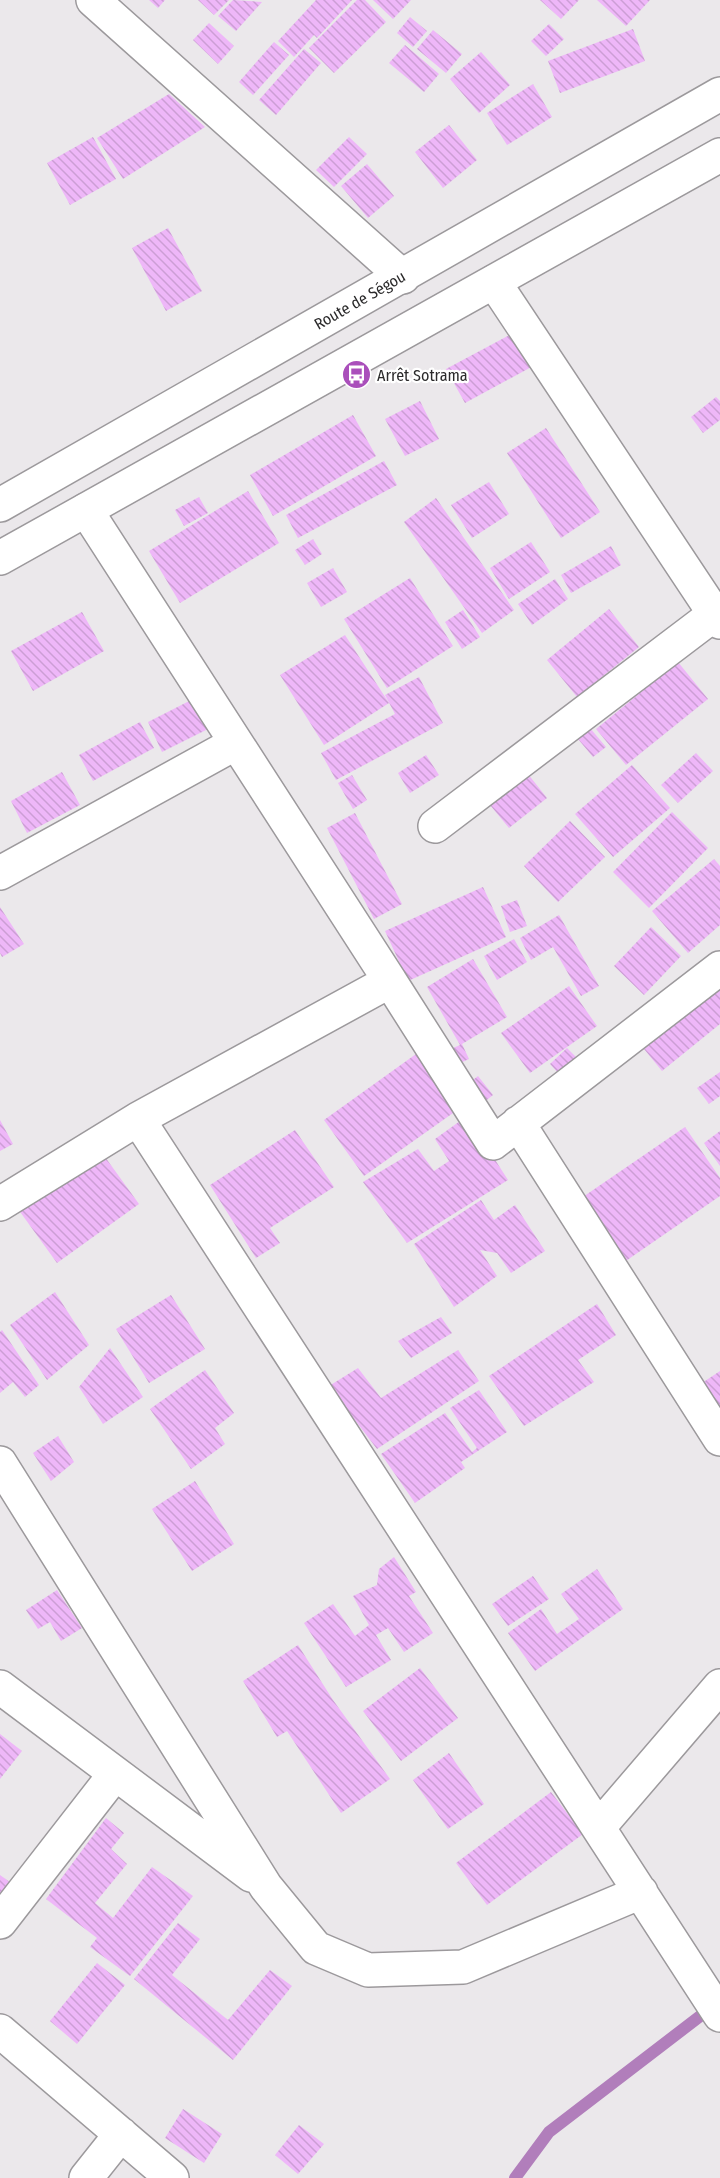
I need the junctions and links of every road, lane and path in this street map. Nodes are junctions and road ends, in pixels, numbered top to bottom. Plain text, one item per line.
1 (93, 0) edge
2 (720, 94) edge
3 (720, 155) edge
4 (402, 277) junction
5 (494, 282) junction
6 (0, 505) edge
7 (86, 510) junction
8 (0, 558) edge
9 (718, 615) edge
10 (236, 743) junction
11 (435, 826) dead end
12 (0, 873) edge
13 (720, 968) edge
14 (390, 981) junction
15 (138, 1119) junction
16 (518, 1124) junction
17 (0, 1204) edge
18 (720, 1439) edge
19 (0, 1463) edge
20 (720, 1686) edge
21 (0, 1687) edge
22 (115, 1774) junction
23 (599, 1827) junction
24 (266, 1887) junction
25 (641, 1892) junction
26 (0, 1922) edge
27 (720, 2015) edge
28 (0, 2031) edge
29 (121, 2134) junction
30 (86, 2178) edge
31 (172, 2178) edge

1 - 4 main road
2 - 4 main road, Route de Ségou
3 - 5 main road
4 - 6 main road, Route de Ségou
5 - 7 main road
5 - 9 main road
7 - 8 main road
7 - 10 main road
9 - 11 main road
10 - 12 main road
10 - 14 main road
13 - 16 main road
14 - 15 main road
14 - 16 main road
15 - 17 main road
15 - 23 main road
16 - 18 main road
19 - 24 main road
20 - 23 main road
21 - 22 main road
22 - 24 main road
22 - 26 main road
23 - 25 main road
24 - 25 main road
25 - 27 main road
28 - 29 main road
29 - 30 main road
29 - 31 main road

